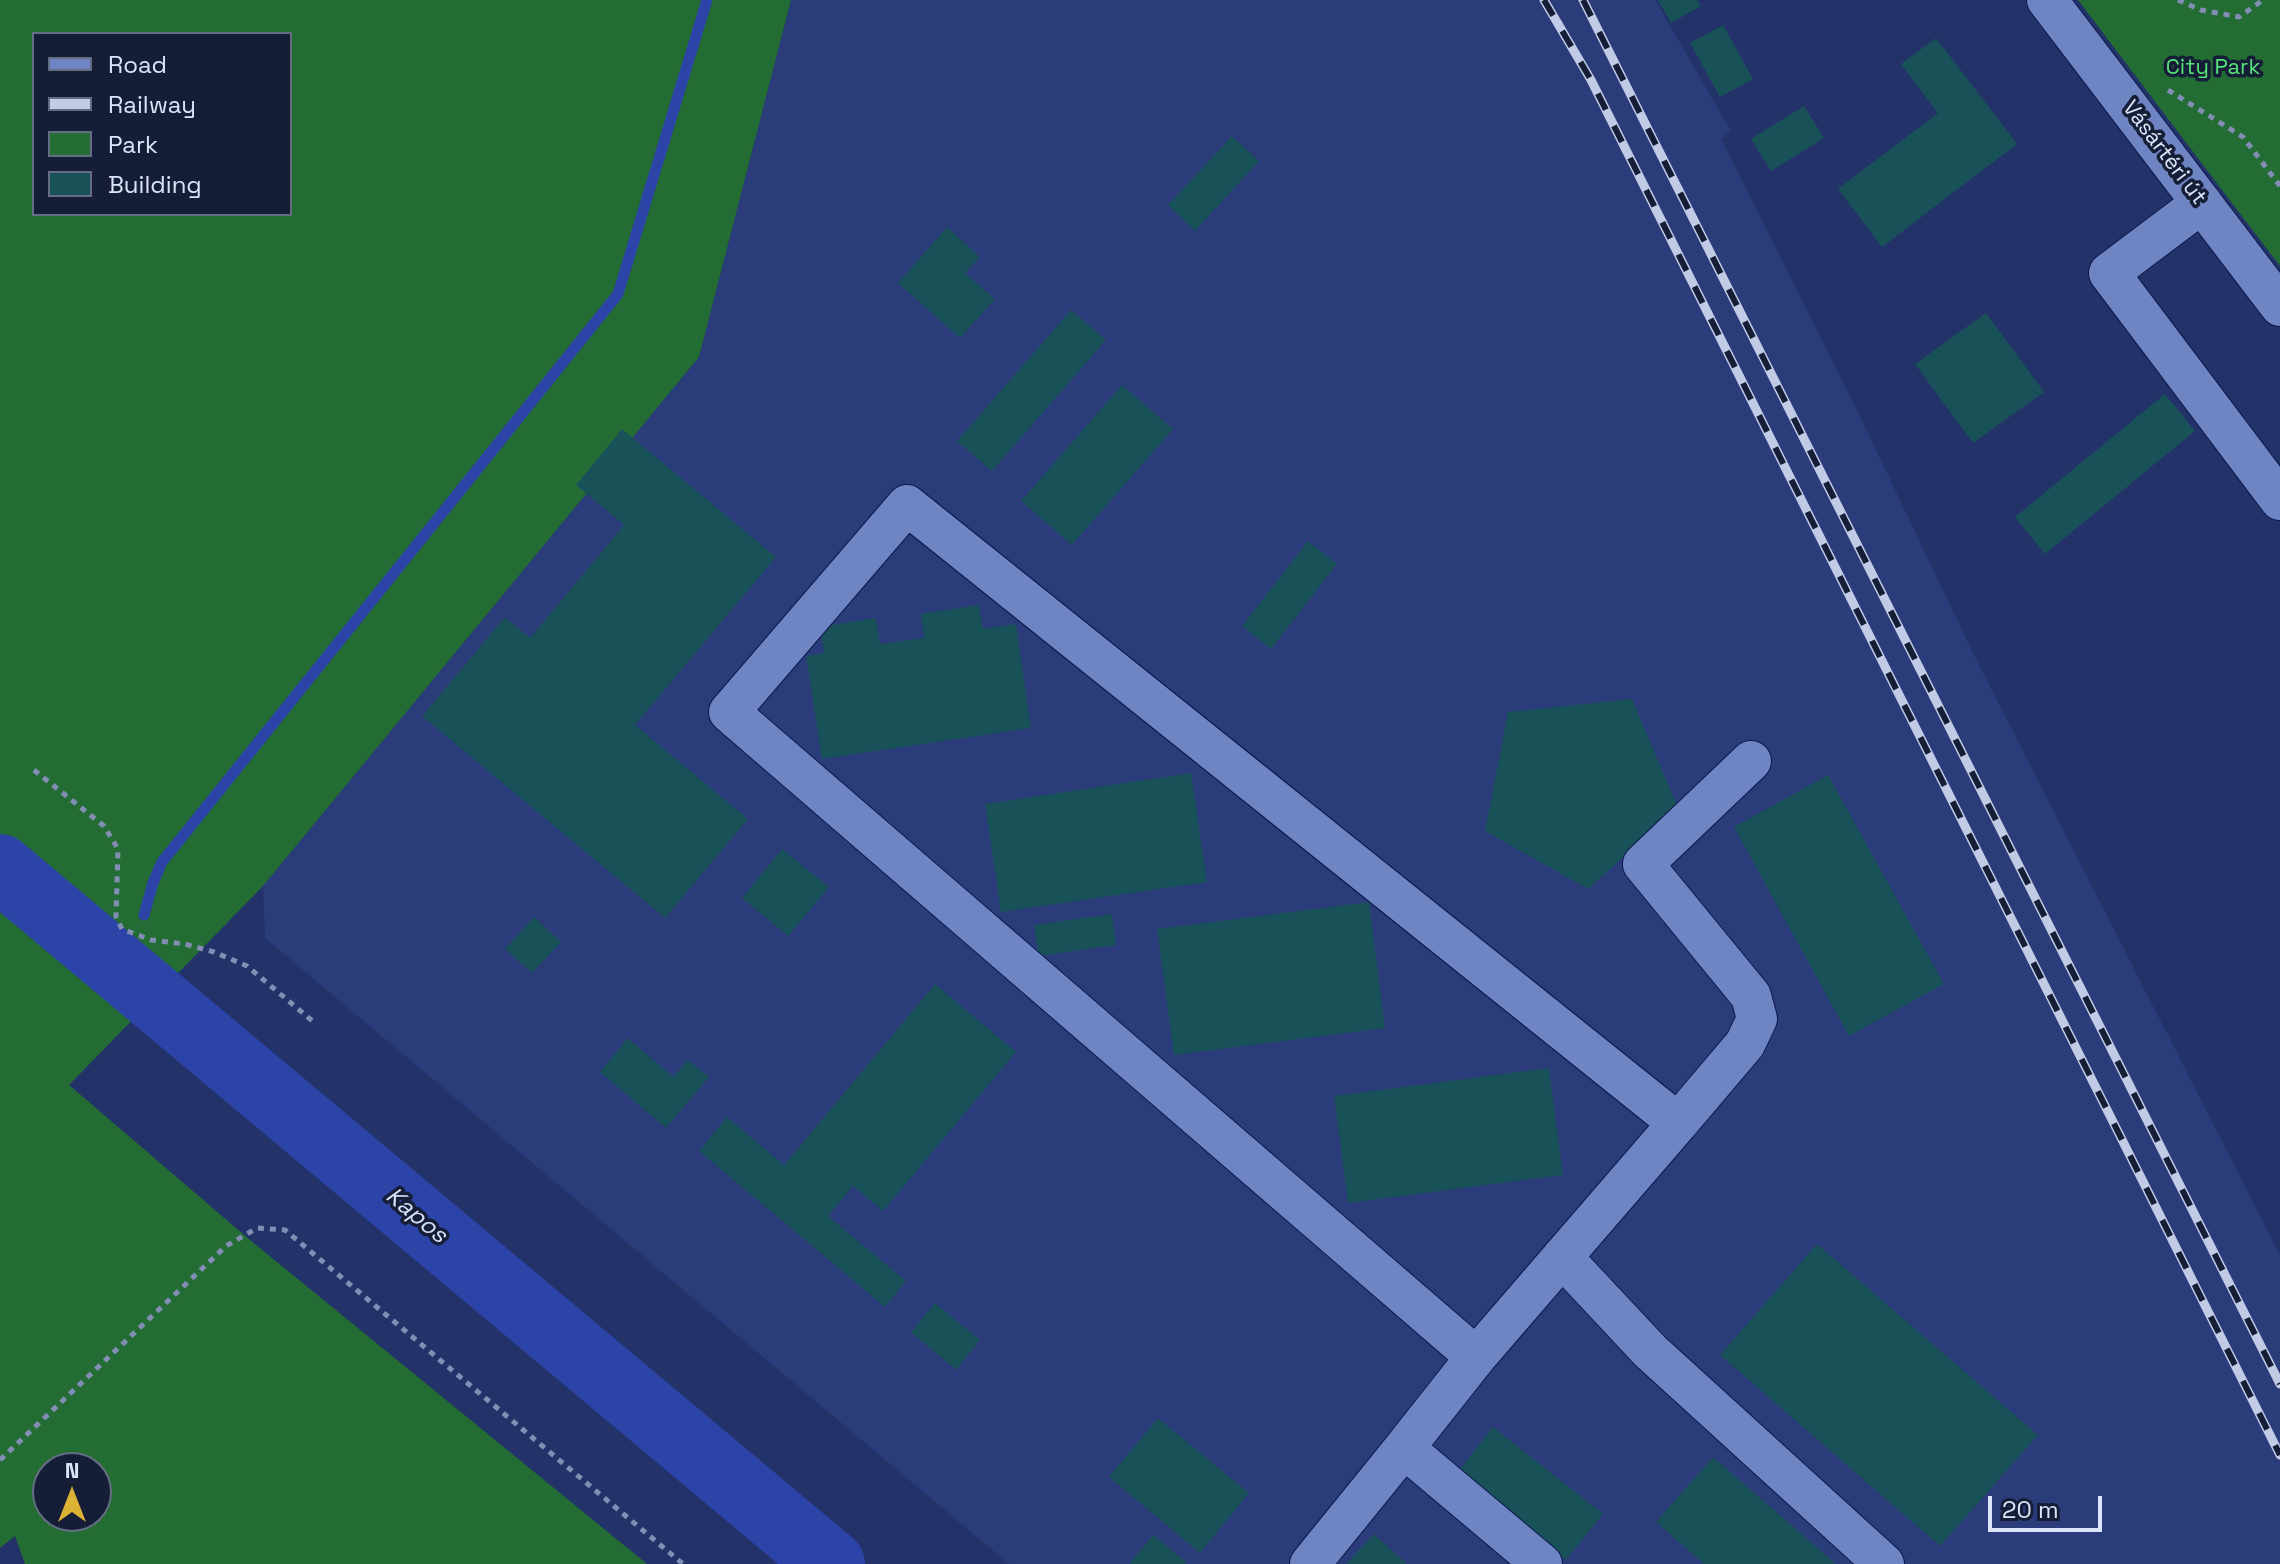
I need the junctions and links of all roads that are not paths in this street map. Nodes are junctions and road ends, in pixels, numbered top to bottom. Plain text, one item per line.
1 (2047, 0) edge
2 (2202, 203) junction
3 (2280, 306) edge
4 (2280, 500) edge
5 (1751, 761) dead end
6 (1678, 1123) junction
7 (1562, 1257) junction
8 (1476, 1357) junction
9 (1404, 1448) junction
10 (1310, 1564) edge
11 (1542, 1564) edge
12 (1884, 1564) edge

1 - 2 street, Vásártéri út
2 - 3 street, Vásártéri út
2 - 4 street
5 - 6 street
6 - 7 street
6 - 8 street
7 - 8 street
7 - 12 street
8 - 9 street
9 - 10 street
9 - 11 street

